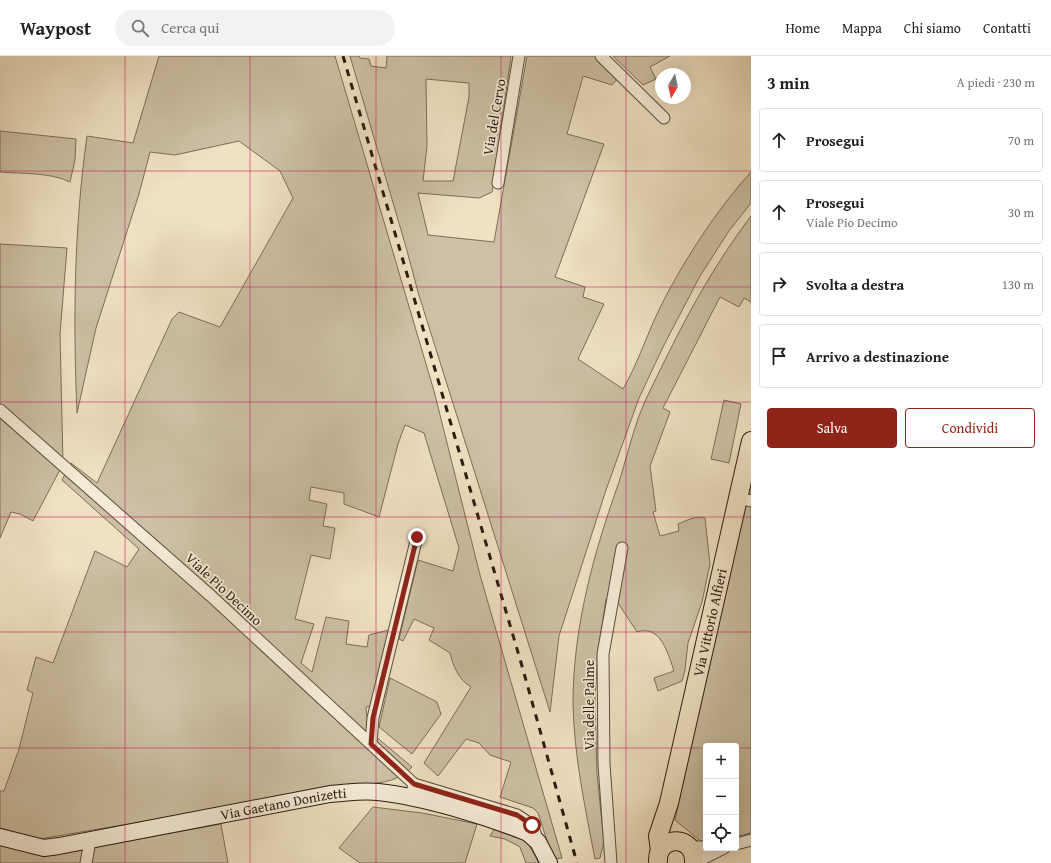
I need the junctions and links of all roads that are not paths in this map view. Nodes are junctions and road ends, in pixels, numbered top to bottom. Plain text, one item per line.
1 (519, 56) edge
2 (601, 56) edge
3 (664, 118) dead end
4 (498, 183) dead end
5 (0, 410) edge
6 (751, 441) edge
7 (745, 499) edge
8 (417, 537) dead end
9 (622, 548) dead end
10 (371, 744) junction
11 (412, 791) junction
12 (669, 803) junction
13 (0, 838) edge
14 (751, 840) edge
15 (90, 841) junction
16 (739, 843) edge
17 (703, 849) edge
18 (693, 850) edge
19 (656, 858) edge
20 (86, 863) edge
21 (549, 863) edge
22 (611, 863) edge

1 - 4 street, Via del Cervo
2 - 3 street
5 - 10 street, Viale Pio Decimo
6 - 7 main road, Via Vittorio Alfieri
7 - 12 main road, Via Vittorio Alfieri
8 - 10 street
9 - 22 street, Via delle Palme
10 - 11 street, Viale Pio Decimo
11 - 15 street, Via Gaetano Donizetti
11 - 21 street, Via Gaetano Donizetti
12 - 18 main road
12 - 19 main road
13 - 15 street, Via Gaetano Donizetti
14 - 16 street
15 - 20 street
17 - 18 street
18 - 19 main road

